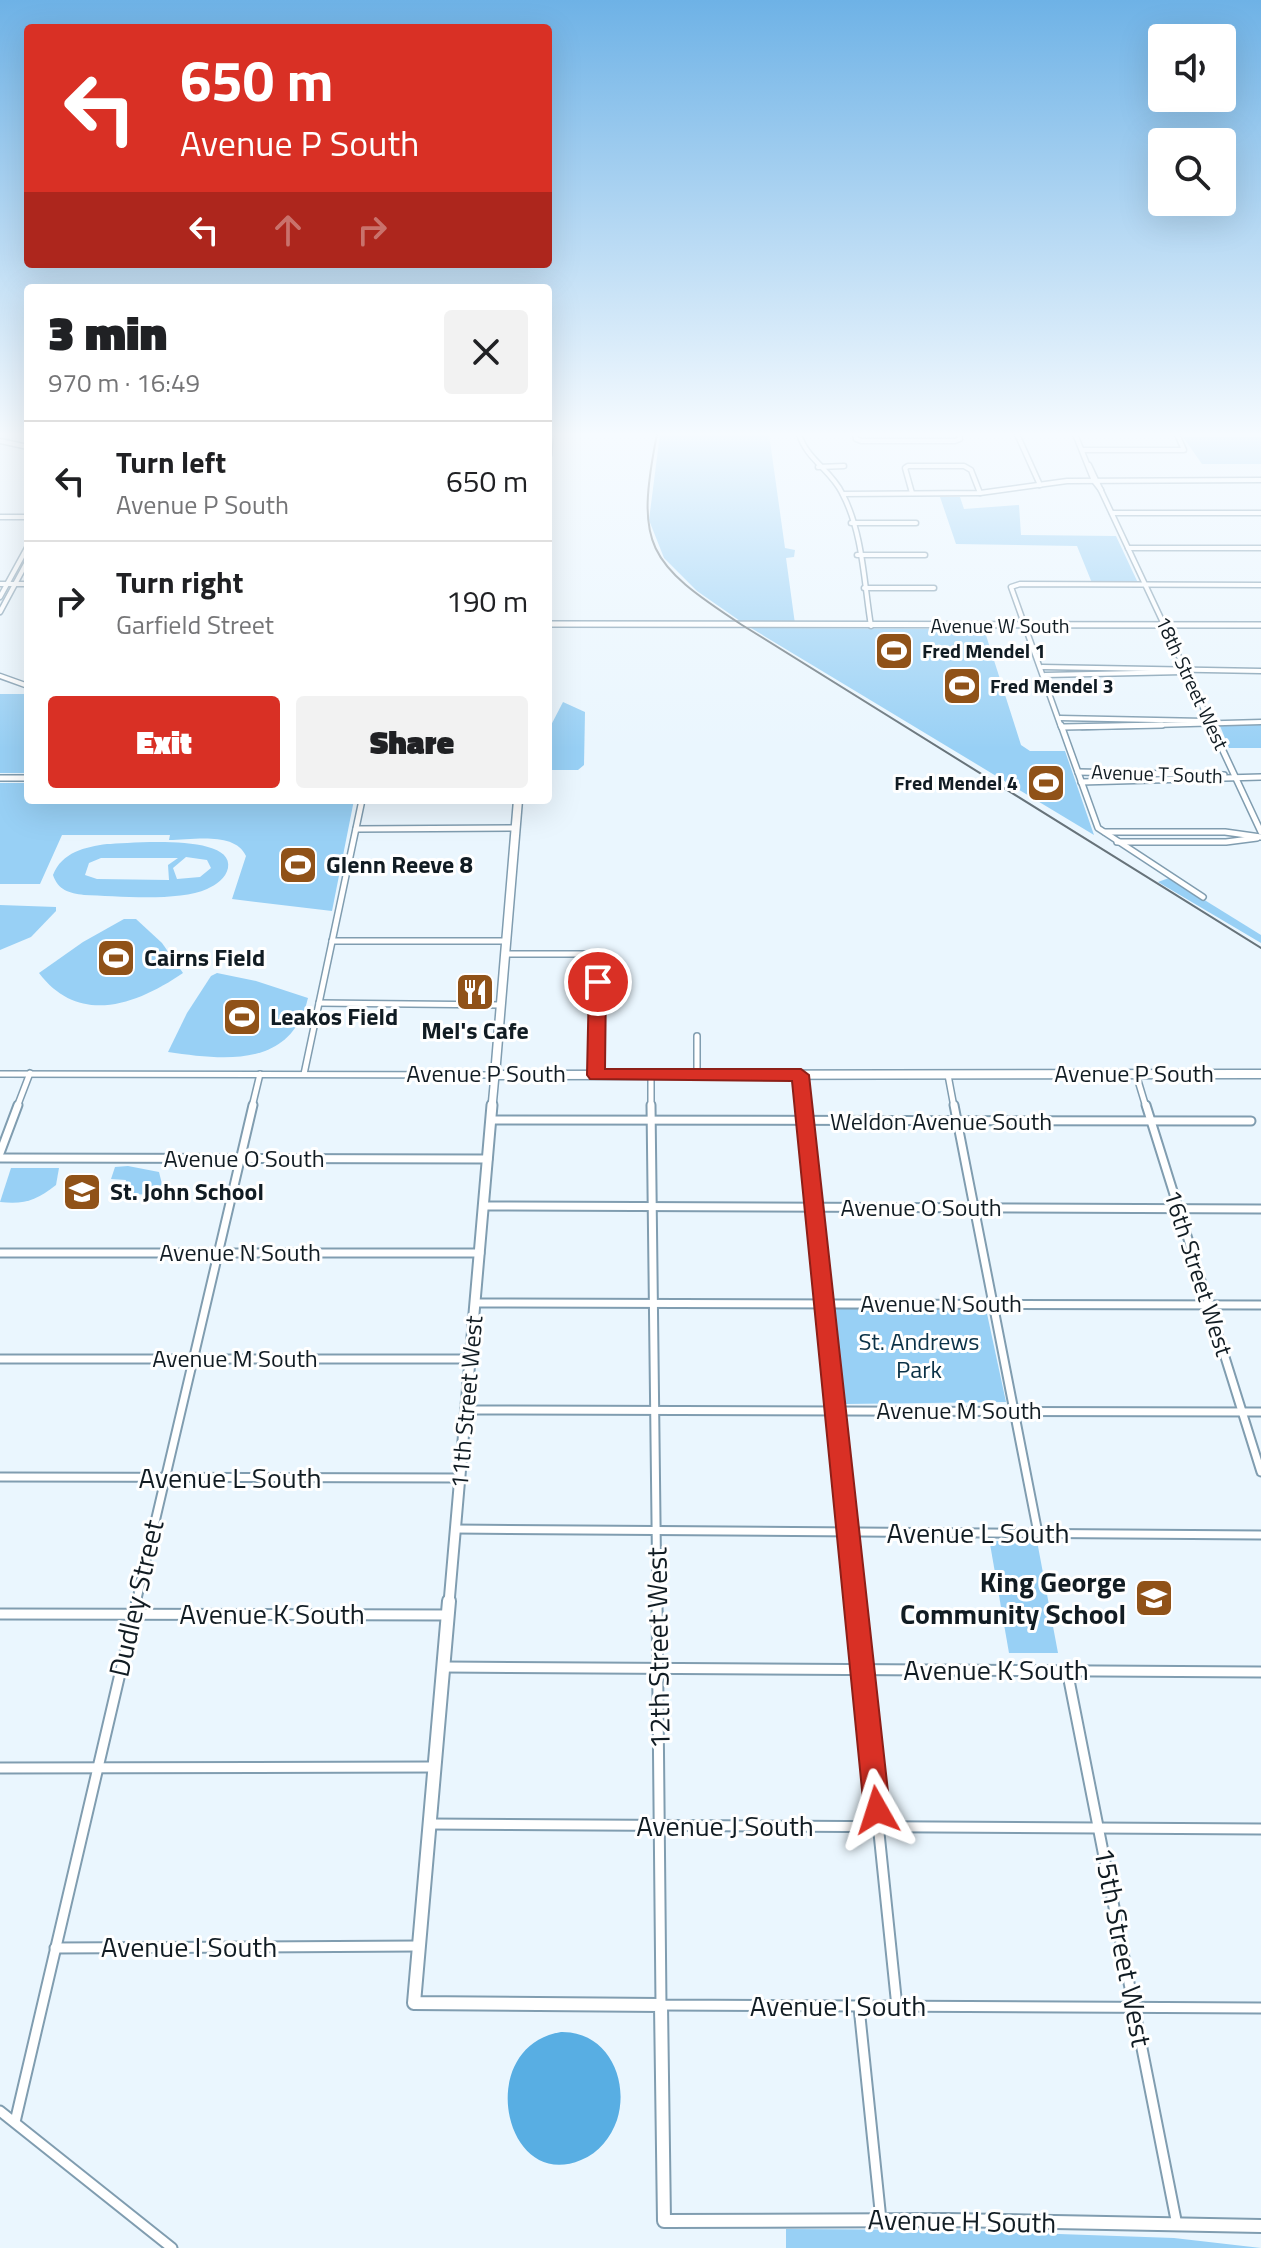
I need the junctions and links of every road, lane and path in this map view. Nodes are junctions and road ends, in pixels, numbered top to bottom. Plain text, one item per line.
1 (854, 539) edge
2 (1124, 539) edge
3 (1128, 548) junction
4 (1261, 548) edge
5 (24, 553) edge
6 (857, 555) junction
7 (925, 555) dead end
8 (24, 567) edge
9 (0, 584) edge
10 (7, 584) junction
11 (14, 584) junction
12 (24, 584) edge
13 (1145, 585) junction
14 (1261, 585) edge
15 (864, 588) junction
16 (934, 588) dead end
17 (0, 597) edge
18 (0, 612) edge
19 (552, 624) edge
20 (1164, 625) junction
21 (1261, 625) edge
22 (871, 626) junction
23 (1027, 626) junction
24 (1042, 667) junction
25 (1186, 671) junction
26 (1261, 671) edge
27 (1045, 675) junction
28 (0, 676) edge
29 (24, 685) edge
30 (1060, 718) junction
31 (1210, 722) junction
32 (1261, 722) edge
33 (1063, 727) junction
34 (1078, 772) junction
35 (1235, 777) junction
36 (1261, 777) edge
37 (0, 778) edge
38 (24, 778) edge
39 (1081, 782) junction
40 (361, 804) edge
41 (518, 804) edge
42 (515, 828) junction
43 (356, 829) junction
44 (1102, 832) junction
45 (1130, 833) junction
46 (1261, 835) edge
47 (1117, 842) junction
48 (1133, 842) junction
49 (1203, 897) dead end
50 (332, 941) junction
51 (506, 941) junction
52 (505, 954) junction
53 (319, 1003) junction
54 (501, 1005) junction
55 (697, 1036) dead end
56 (30, 1073) junction
57 (0, 1074) edge
58 (260, 1074) junction
59 (304, 1074) junction
60 (1136, 1074) junction
61 (1261, 1074) edge
62 (495, 1075) junction
63 (596, 1075) junction
64 (651, 1075) junction
65 (697, 1075) junction
66 (801, 1075) junction
67 (948, 1075) junction
68 (492, 1120) junction
69 (652, 1121) junction
70 (805, 1121) junction
71 (1251, 1121) dead end
72 (957, 1122) junction
73 (1150, 1122) junction
74 (0, 1156) edge
75 (240, 1159) junction
76 (488, 1159) junction
77 (484, 1206) junction
78 (653, 1207) junction
79 (974, 1207) junction
80 (814, 1208) junction
81 (1177, 1208) junction
82 (1261, 1209) edge
83 (0, 1253) edge
84 (480, 1253) junction
85 (218, 1254) junction
86 (476, 1303) junction
87 (825, 1303) junction
88 (654, 1304) junction
89 (993, 1304) junction
90 (1208, 1304) junction
91 (1261, 1305) edge
92 (0, 1359) edge
93 (192, 1359) junction
94 (471, 1359) junction
95 (466, 1410) junction
96 (655, 1410) junction
97 (836, 1411) junction
98 (1015, 1412) junction
99 (1242, 1412) junction
100 (1261, 1412) edge
101 (1261, 1472) edge
102 (0, 1477) edge
103 (460, 1478) junction
104 (164, 1479) junction
105 (455, 1529) junction
106 (656, 1532) junction
107 (849, 1532) junction
108 (1038, 1533) junction
109 (1261, 1535) edge
110 (133, 1613) junction
111 (0, 1614) edge
112 (448, 1615) junction
113 (443, 1667) junction
114 (658, 1668) junction
115 (862, 1670) junction
116 (1067, 1670) junction
117 (1261, 1672) edge
118 (434, 1767) junction
119 (0, 1768) edge
120 (97, 1768) junction
121 (430, 1824) junction
122 (659, 1826) junction
123 (879, 1827) junction
124 (1099, 1828) junction
125 (1261, 1829) edge
126 (419, 1946) junction
127 (55, 1948) junction
128 (414, 2003) joint
129 (661, 2005) junction
130 (859, 2007) junction
131 (897, 2007) junction
132 (1134, 2007) junction
133 (1261, 2008) edge
134 (0, 2111) edge
135 (15, 2122) junction
136 (881, 2220) junction
137 (664, 2221) joint
138 (1177, 2225) junction
139 (1261, 2226) edge
140 (172, 2248) edge

1 - 6 street
2 - 3 street, 18th Street West
3 - 4 street
3 - 13 street, 18th Street West
5 - 10 street
6 - 7 street
6 - 15 street
8 - 11 street
9 - 10 street
10 - 11 street
10 - 17 street
11 - 12 street
11 - 18 street
13 - 14 street
13 - 20 street, 18th Street West
13 - 23 street
15 - 16 street
15 - 22 street
19 - 22 street, Avenue W South
20 - 21 street, Avenue W South
20 - 23 street, Avenue W South
20 - 25 street, 18th Street West
22 - 23 street, Avenue W South
23 - 24 street
24 - 25 street
24 - 27 street
25 - 26 street
25 - 27 street
25 - 31 street, 18th Street West
27 - 30 street
28 - 29 street
30 - 31 street
30 - 33 street
31 - 32 street
31 - 33 street
31 - 35 street, 18th Street West
33 - 34 street
34 - 35 street, Avenue T South
34 - 39 street
35 - 36 street, Avenue T South
35 - 39 street, Avenue T South
35 - 46 street, 18th Street West
37 - 38 street
39 - 44 street
40 - 43 street
41 - 42 main road, 11th Street West
42 - 43 street
42 - 51 main road, 11th Street West
43 - 50 street
44 - 45 street
44 - 47 street
45 - 46 street
45 - 48 street
46 - 48 street
47 - 48 street
47 - 49 street
50 - 51 street
50 - 53 street
51 - 52 main road, 11th Street West
52 - 54 main road, 11th Street West
52 - 63 street
53 - 54 street
53 - 59 street
54 - 62 main road, 11th Street West
55 - 65 street
56 - 57 street, Avenue P South
56 - 58 street, Avenue P South
56 - 74 street
58 - 59 street, Avenue P South
58 - 75 street, Dudley Street
59 - 62 street, Avenue P South
60 - 61 main road, Avenue P South
60 - 67 main road, Avenue P South
60 - 73 street, 16th Street West
62 - 63 main road, Avenue P South
62 - 68 street, 11th Street West
63 - 64 main road, Avenue P South
64 - 65 main road, Avenue P South
64 - 69 street, 12th Street West
65 - 66 main road, Avenue P South
66 - 67 main road, Avenue P South
66 - 70 street
67 - 72 street
68 - 69 street, Weldon Avenue South
68 - 76 street, 11th Street West
69 - 70 street, Weldon Avenue South
69 - 78 street, 12th Street West
70 - 72 street, Weldon Avenue South
70 - 80 street
71 - 73 street, Weldon Avenue South
72 - 73 street, Weldon Avenue South
72 - 79 street
73 - 81 street, 16th Street West
74 - 75 street, Avenue O South
75 - 76 street, Avenue O South
75 - 85 street, Dudley Street
76 - 77 street, 11th Street West
77 - 78 street, Avenue O South
77 - 84 street, 11th Street West
78 - 80 street, Avenue O South
78 - 88 street, 12th Street West
79 - 80 street, Avenue O South
79 - 81 street, Avenue O South
79 - 89 street
80 - 87 street
81 - 82 street, Avenue O South
81 - 90 street, 16th Street West
83 - 85 street, Avenue N South
84 - 85 street, Avenue N South
84 - 86 street, 11th Street West
85 - 93 street, Dudley Street
86 - 88 street, Avenue N South
86 - 94 street, 11th Street West
87 - 88 street, Avenue N South
87 - 89 street, Avenue N South
87 - 97 street
88 - 96 street, 12th Street West
89 - 90 street, Avenue N South
89 - 98 street
90 - 91 street, Avenue N South
90 - 99 street, 16th Street West
92 - 93 street, Avenue M South
93 - 94 street, Avenue M South
93 - 104 street, Dudley Street
94 - 95 street, 11th Street West
95 - 96 street, Avenue M South
95 - 103 street, 11th Street West
96 - 97 street, Avenue M South
96 - 106 street, 12th Street West
97 - 98 street, Avenue M South
97 - 107 street
98 - 99 street, Avenue M South
98 - 108 street
99 - 100 street, Avenue M South
99 - 101 street, 16th Street West
102 - 104 street, Avenue L South
103 - 104 street, Avenue L South
103 - 105 street, 11th Street West
104 - 110 street, Dudley Street
105 - 106 street, Avenue L South
105 - 112 street, 11th Street West
106 - 107 street, Avenue L South
106 - 114 street, 12th Street West
107 - 108 street, Avenue L South
107 - 115 street
108 - 109 street, Avenue L South
110 - 111 street, Avenue K South
110 - 112 street, Avenue K South
110 - 120 street, Dudley Street
112 - 113 street, 11th Street West
113 - 114 street, Avenue K South
113 - 118 street, 11th Street West
114 - 115 street, Avenue K South
114 - 122 street, 12th Street West
115 - 116 street, Avenue K South
115 - 123 street
116 - 117 street, Avenue K South
116 - 124 street, 15th Street West
118 - 120 street
118 - 121 street, 11th Street West
119 - 120 street
120 - 127 street, Dudley Street
121 - 122 street, Avenue J South
121 - 126 street, 11th Street West
122 - 123 street, Avenue J South
122 - 129 street, 12th Street West
123 - 124 street, Avenue J South
123 - 131 street
124 - 125 street, Avenue J South
124 - 132 street, 15th Street West
126 - 127 street, Avenue I South
126 - 128 street, 11th Street West
127 - 135 street, Dudley Street
128 - 129 street, Avenue I South
129 - 130 street, Avenue I South
129 - 137 street, 12th Street West
130 - 131 street, Avenue I South
130 - 136 street
131 - 132 street, Avenue I South
132 - 133 street, Avenue I South
132 - 138 street, 15th Street West
134 - 135 street
135 - 140 street
136 - 137 street, Avenue H South
136 - 138 street, Avenue H South
138 - 139 street, Avenue H South

